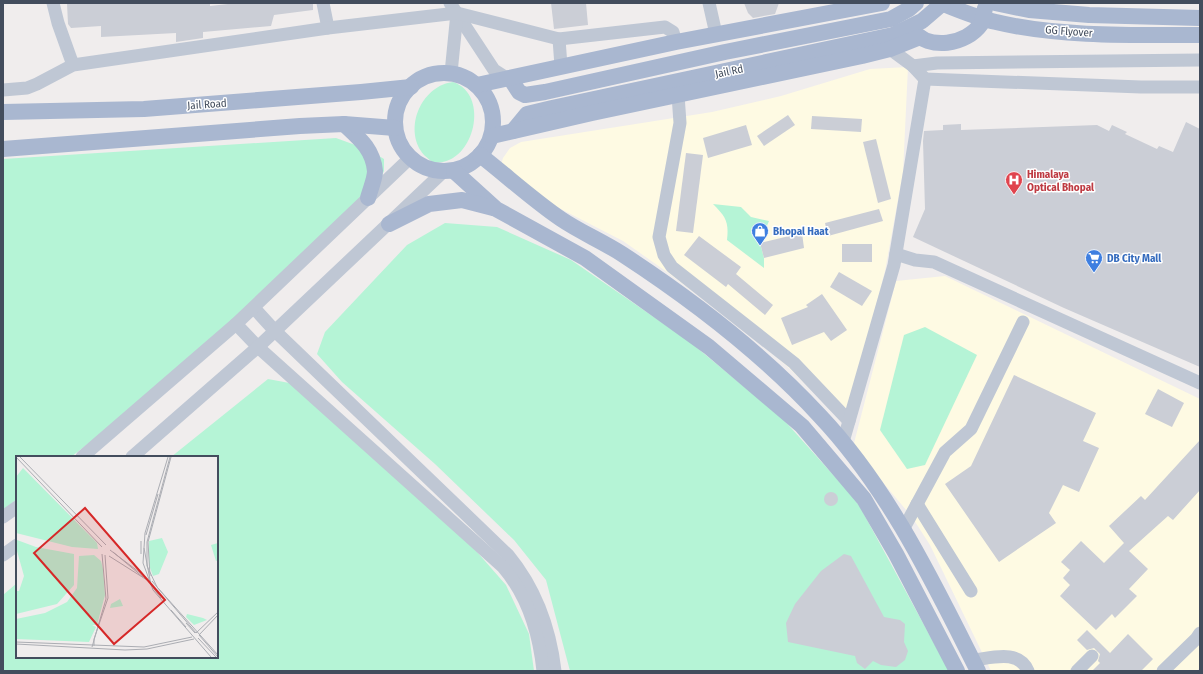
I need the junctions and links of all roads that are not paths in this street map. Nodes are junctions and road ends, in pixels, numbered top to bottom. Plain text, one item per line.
1 (53, 3) edge
2 (323, 3) edge
3 (709, 3) edge
4 (882, 3) edge
5 (900, 3) edge
6 (916, 3) edge
7 (942, 3) edge
8 (986, 3) edge
9 (995, 3) edge
10 (454, 8) edge
11 (1200, 18) edge
12 (328, 28) junction
13 (716, 34) junction
14 (1200, 35) edge
15 (920, 37) junction
16 (559, 39) junction
17 (676, 42) junction
18 (890, 49) junction
19 (1200, 60) edge
20 (73, 65) junction
21 (561, 66) junction
22 (913, 66) junction
23 (451, 73) junction
24 (509, 78) junction
25 (925, 79) junction
26 (477, 84) junction
27 (411, 86) junction
28 (1200, 87) edge
29 (3, 90) edge
30 (678, 95) junction
31 (3, 112) edge
32 (344, 124) junction
33 (395, 128) junction
34 (513, 131) junction
35 (492, 136) junction
36 (3, 149) edge
37 (480, 155) junction
38 (410, 158) junction
39 (448, 171) junction
40 (368, 198) junction
41 (496, 209) junction
42 (389, 224) junction
43 (896, 254) junction
44 (254, 308) junction
45 (1023, 322) dead end
46 (236, 324) junction
47 (275, 331) junction
48 (258, 347) junction
49 (1200, 383) edge
50 (849, 421) junction
51 (843, 442) junction
52 (83, 456) edge
53 (133, 456) edge
54 (917, 504) junction
55 (16, 508) edge
56 (3, 517) edge
57 (904, 530) junction
58 (16, 546) edge
59 (3, 555) edge
60 (971, 591) dead end
61 (1200, 633) edge
62 (1092, 656) dead end
63 (976, 666) edge
64 (543, 671) edge
65 (555, 671) edge
66 (957, 671) edge
67 (1028, 671) edge
68 (1077, 671) edge
69 (1163, 671) edge

1 - 20 street
2 - 12 street
3 - 13 street
4 - 13 main road
5 - 15 main road
6 - 24 main road, Jail Rd
7 - 14 main road, GG Flyover
7 - 34 main road, Jail Rd
8 - 15 main road
9 - 11 main road, GG Flyover
10 - 12 street
10 - 16 street
10 - 23 street
10 - 24 street
12 - 20 street
13 - 17 main road
15 - 18 main road
16 - 17 street
16 - 21 street
17 - 21 main road
18 - 22 street
18 - 30 main road
19 - 22 street
20 - 29 street
21 - 24 main road
22 - 25 street
23 - 26 main road
23 - 27 main road
24 - 26 main road
25 - 28 street
25 - 43 street
26 - 35 main road
27 - 31 main road, Jail Road
27 - 33 main road
30 - 34 main road
30 - 50 street
32 - 33 main road
32 - 36 main road
32 - 40 main road
33 - 38 main road
34 - 35 main road
35 - 37 main road
37 - 39 main road
37 - 51 main road
38 - 39 main road
38 - 40 street
39 - 41 main road
39 - 42 street
40 - 44 street
41 - 42 main road
41 - 66 main road
42 - 47 street
43 - 49 street
43 - 50 street
44 - 46 street
44 - 47 street
45 - 54 street
46 - 48 street
46 - 52 street
47 - 48 street
47 - 65 street
48 - 53 street
48 - 64 street
50 - 51 street
51 - 57 main road
54 - 57 street
54 - 60 street
55 - 56 street
57 - 63 main road
58 - 59 street
61 - 69 street
62 - 68 street
63 - 67 street

